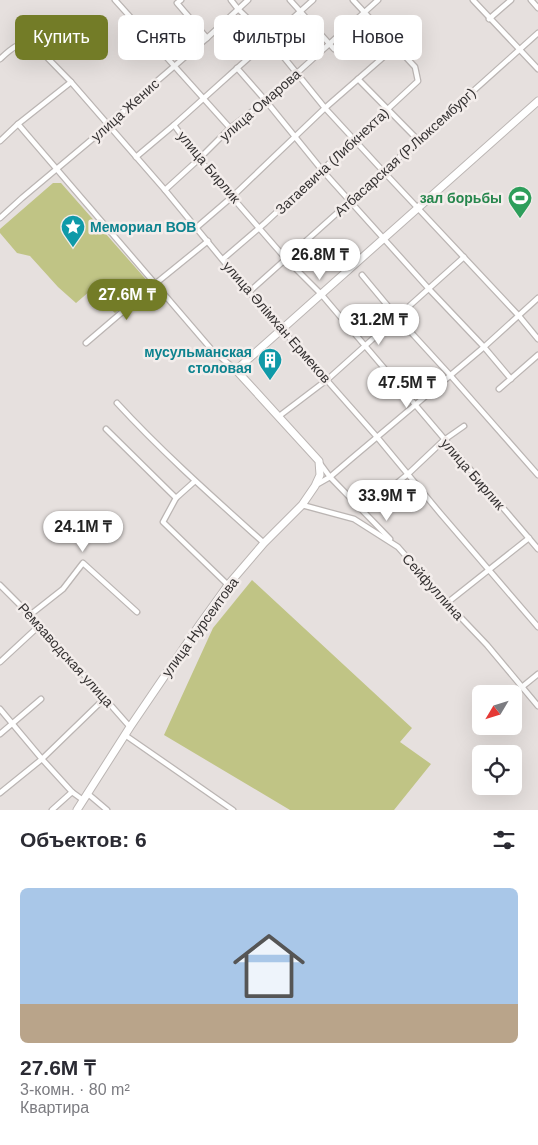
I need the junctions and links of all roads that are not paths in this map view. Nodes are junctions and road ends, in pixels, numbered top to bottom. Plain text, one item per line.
1 (115, 0) edge
2 (230, 0) edge
3 (248, 0) edge
4 (290, 0) edge
5 (313, 0) edge
6 (353, 0) edge
7 (378, 0) edge
8 (473, 0) edge
9 (511, 0) edge
10 (531, 0) edge
11 (179, 2) edge
12 (538, 8) edge
13 (238, 9) junction
14 (300, 12) junction
15 (365, 12) junction
16 (244, 15) edge
17 (297, 15) edge
18 (368, 15) edge
19 (489, 19) junction
20 (538, 32) edge
21 (207, 38) junction
22 (329, 44) junction
23 (334, 49) dead end
24 (519, 50) junction
25 (0, 59) edge
26 (246, 60) edge
27 (286, 60) edge
28 (380, 60) edge
29 (409, 60) edge
30 (174, 66) junction
31 (237, 68) junction
32 (538, 69) edge
33 (297, 72) junction
34 (358, 79) junction
35 (71, 82) junction
36 (203, 98) junction
37 (538, 100) edge
38 (266, 101) junction
39 (325, 108) junction
40 (389, 109) junction
41 (18, 124) junction
42 (109, 125) junction
43 (174, 125) junction
44 (230, 128) junction
45 (295, 136) junction
46 (356, 140) junction
47 (418, 140) junction
48 (0, 141) edge
49 (136, 157) junction
50 (199, 158) junction
51 (56, 169) junction
52 (322, 170) junction
53 (383, 172) junction
54 (165, 190) junction
55 (233, 196) junction
56 (351, 201) junction
57 (418, 207) junction
58 (1, 216) edge
59 (196, 227) junction
60 (260, 228) junction
61 (384, 238) junction
62 (208, 241) junction
63 (464, 257) junction
64 (286, 258) junction
65 (223, 259) junction
66 (362, 275) dead end
67 (155, 284) junction
68 (429, 289) junction
69 (249, 292) junction
70 (321, 294) junction
71 (538, 298) edge
72 (518, 316) junction
73 (396, 317) junction
74 (282, 328) junction
75 (538, 339) edge
76 (86, 343) dead end
77 (364, 346) junction
78 (484, 347) junction
79 (538, 355) edge
80 (236, 370) junction
81 (450, 375) junction
82 (328, 379) junction
83 (511, 379) junction
84 (499, 389) dead end
85 (117, 403) dead end
86 (416, 404) junction
87 (278, 417) junction
88 (464, 426) dead end
89 (106, 429) dead end
90 (377, 436) junction
91 (444, 440) junction
92 (318, 461) junction
93 (408, 474) junction
94 (538, 475) edge
95 (330, 477) junction
96 (195, 481) junction
97 (315, 486) junction
98 (176, 498) junction
99 (376, 500) dead end
100 (302, 505) junction
101 (529, 538) junction
102 (264, 543) junction
103 (398, 547) junction
104 (538, 549) edge
105 (489, 570) junction
106 (0, 585) edge
107 (228, 585) junction
108 (447, 603) junction
109 (137, 612) dead end
110 (30, 615) junction
111 (40, 625) junction
112 (538, 627) edge
113 (0, 662) edge
114 (538, 674) edge
115 (519, 685) edge
116 (522, 688) joint
117 (105, 698) junction
118 (41, 700) dead end
119 (538, 706) edge
120 (0, 709) edge
121 (12, 723) junction
122 (130, 727) junction
123 (0, 734) edge
124 (125, 735) junction
125 (42, 759) junction
126 (72, 792) junction
127 (0, 793) edge
128 (85, 796) junction
129 (52, 810) edge
130 (76, 810) edge
131 (107, 810) edge
132 (233, 810) edge

1 - 30 street
2 - 13 street
3 - 13 street, улица Женис
4 - 14 street
5 - 14 street
6 - 15 street
7 - 15 street, улица Омарова
8 - 19 street
9 - 19 street
10 - 12 street
11 - 21 street
13 - 16 street
13 - 21 street, улица Женис
14 - 17 street
14 - 22 street
15 - 18 street
15 - 22 street, улица Омарова
19 - 24 street
20 - 24 street, Атбасарская (Р.Люксембург)
21 - 30 street, улица Женис
22 - 23 street
22 - 33 street, улица Омарова
24 - 32 street
24 - 47 street, Атбасарская (Р.Люксембург)
25 - 35 street, улица Әлімхан Ермеков
26 - 31 street
27 - 33 street
28 - 34 street
29 - 40 street, Затаевича (Либкнехта)
30 - 36 street
30 - 42 street, улица Женис
31 - 36 street
31 - 38 street
33 - 38 street, улица Омарова
33 - 39 street
34 - 39 street
34 - 40 street
35 - 41 street
35 - 42 street, улица Әлімхан Ермеков
36 - 43 street
36 - 44 street
37 - 57 main road
38 - 44 street, улица Омарова
38 - 45 street
39 - 45 street
39 - 46 street
40 - 46 street, Затаевича (Либкнехта)
40 - 47 street
41 - 48 street
41 - 51 street
42 - 49 street, улица Әлімхан Ермеков
42 - 51 street, улица Женис
43 - 49 street
43 - 50 street, улица Бирлик
44 - 50 street, улица Омарова
45 - 52 street
45 - 55 street
46 - 52 street, Затаевича (Либкнехта)
46 - 53 street
47 - 53 street, Атбасарская (Р.Люксембург)
49 - 54 street, улица Әлімхан Ермеков
50 - 54 street, улица Омарова
50 - 55 street, улица Бирлик
51 - 58 street, улица Женис
51 - 67 street
52 - 56 street
52 - 60 street, Затаевича (Либкнехта)
53 - 56 street, Атбасарская (Р.Люксембург)
53 - 57 street
54 - 59 street, улица Әлімхан Ермеков
55 - 59 street
55 - 60 street, улица Бирлик
56 - 61 street
56 - 64 street, Атбасарская (Р.Люксембург)
57 - 61 main road
57 - 63 street
59 - 62 street, улица Әлімхан Ермеков
60 - 64 street, улица Бирлик
60 - 65 street, Затаевича (Либкнехта)
61 - 68 street
61 - 70 main road
62 - 65 street, улица Әлімхан Ермеков
62 - 67 street
63 - 68 street
63 - 72 street
64 - 69 street, Атбасарская (Р.Люксембург)
64 - 70 street, улица Бирлик
65 - 69 street, улица Әлімхан Ермеков
66 - 73 street
67 - 76 street
67 - 80 street
68 - 73 street
68 - 78 street
69 - 74 street, улица Әлімхан Ермеков
70 - 74 main road
70 - 77 street, улица Бирлик
71 - 72 street
72 - 75 street
72 - 78 street
73 - 77 street
73 - 81 street
74 - 80 main road
74 - 82 street, улица Әлімхан Ермеков
77 - 82 street
77 - 86 street, улица Бирлик
78 - 81 street
78 - 83 street
79 - 83 street
80 - 87 main road
81 - 86 street
81 - 94 street
82 - 87 street
82 - 90 street, улица Әлімхан Ермеков
83 - 84 street
85 - 96 street
86 - 90 street
86 - 91 street, улица Бирлик
87 - 92 main road
88 - 91 street
89 - 98 street
90 - 93 street, улица Әлімхан Ермеков
90 - 95 street
91 - 93 street
91 - 101 street, улица Бирлик
92 - 95 street
92 - 97 main road, улица Нурсеитова
93 - 99 street
93 - 105 street, улица Әлімхан Ермеков
95 - 97 street
95 - 103 street
96 - 98 street
96 - 102 street
97 - 100 main road, улица Нурсеитова
98 - 107 street
100 - 102 main road, улица Нурсеитова
100 - 103 street, Сейфуллина
101 - 104 street, улица Бирлик
101 - 105 street
102 - 107 main road, улица Нурсеитова
103 - 108 street, Сейфуллина
105 - 108 street
105 - 112 street, улица Әлімхан Ермеков
106 - 110 street, Ремзаводская улица
107 - 122 main road, улица Нурсеитова
108 - 115 street, Сейфуллина
109 - 110 street
110 - 111 street, Ремзаводская улица
111 - 113 street
111 - 117 street, Ремзаводская улица
114 - 116 street
116 - 119 street, Сейфуллина
117 - 122 street, Ремзаводская улица
117 - 125 street
118 - 121 street
120 - 121 street
121 - 123 street
121 - 125 street
122 - 124 main road, улица Нурсеитова
124 - 128 main road, улица Нурсеитова
124 - 132 street
125 - 126 street
125 - 127 street
126 - 128 street
126 - 129 street
128 - 130 main road, улица Нурсеитова
128 - 131 street

